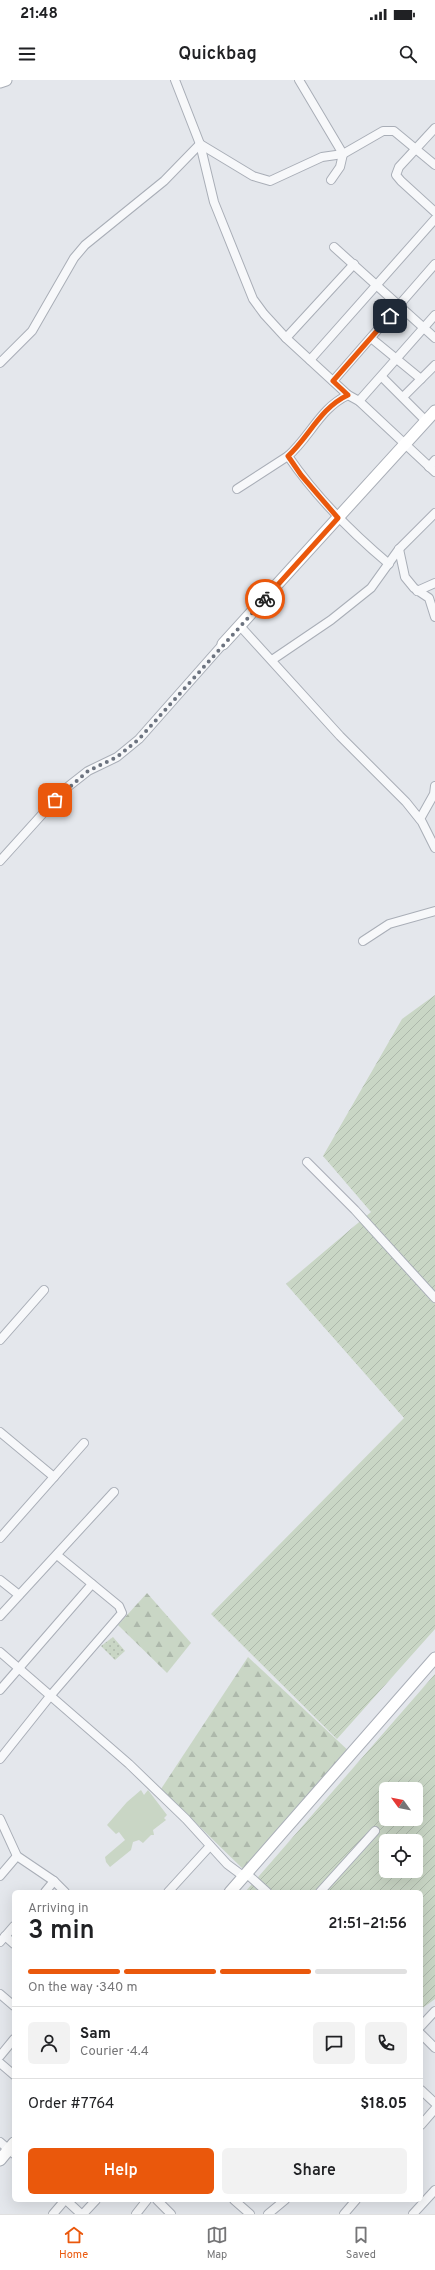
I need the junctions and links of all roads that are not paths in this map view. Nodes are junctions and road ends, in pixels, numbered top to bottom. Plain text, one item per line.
1 (6, 80) edge
2 (175, 80) edge
3 (299, 80) edge
4 (0, 82) edge
5 (435, 128) edge
6 (200, 144) junction
7 (416, 148) junction
8 (343, 154) junction
9 (435, 165) edge
10 (331, 180) dead end
11 (435, 212) edge
12 (435, 219) edge
13 (334, 247) dead end
14 (354, 264) junction
15 (435, 264) edge
16 (377, 284) junction
17 (399, 305) junction
18 (435, 315) edge
19 (424, 328) junction
20 (286, 338) junction
21 (371, 338) junction
22 (435, 338) edge
23 (398, 358) junction
24 (310, 360) junction
25 (0, 364) edge
26 (435, 364) edge
27 (382, 377) junction
28 (421, 379) junction
29 (333, 381) junction
30 (348, 395) junction
31 (403, 397) junction
32 (359, 401) junction
33 (435, 411) edge
34 (426, 421) junction
35 (404, 444) junction
36 (288, 456) junction
37 (435, 460) edge
38 (432, 470) edge
39 (237, 489) dead end
40 (435, 513) edge
41 (338, 518) junction
42 (400, 549) junction
43 (389, 564) junction
44 (435, 583) edge
45 (417, 591) junction
46 (435, 618) edge
47 (240, 626) junction
48 (223, 644) joint
49 (272, 660) junction
50 (435, 786) edge
51 (420, 819) junction
52 (435, 848) edge
53 (0, 861) edge
54 (435, 911) edge
55 (363, 941) dead end
56 (307, 1162) dead end
57 (44, 1290) dead end
58 (435, 1298) edge
59 (0, 1340) edge
60 (0, 1432) edge
61 (84, 1443) dead end
62 (54, 1477) junction
63 (114, 1492) dead end
64 (0, 1538) edge
65 (56, 1555) junction
66 (0, 1580) edge
67 (92, 1584) junction
68 (19, 1595) junction
69 (0, 1616) edge
70 (0, 1652) edge
71 (435, 1658) edge
72 (19, 1668) junction
73 (0, 1690) edge
74 (51, 1695) junction
75 (0, 1759) edge
76 (0, 1819) edge
77 (375, 1831) dead end
78 (210, 1846) junction
79 (17, 1856) junction
80 (245, 1874) junction
81 (0, 1876) edge
82 (54, 1881) junction
83 (47, 1890) edge
84 (63, 1890) edge
85 (170, 1890) edge
86 (232, 1890) edge
87 (264, 1890) edge
88 (322, 1890) edge
89 (12, 1928) edge
90 (3, 1939) edge
91 (0, 1994) edge
92 (12, 2004) edge
93 (435, 2011) edge
94 (423, 2024) edge
95 (423, 2036) edge
96 (12, 2041) edge
97 (435, 2048) edge
98 (0, 2056) edge
99 (0, 2064) edge
100 (12, 2073) edge
101 (423, 2092) edge
102 (435, 2103) edge
103 (435, 2109) edge
104 (423, 2122) edge
105 (9, 2147) edge
106 (0, 2160) edge
107 (435, 2190) edge
108 (64, 2202) edge
109 (68, 2202) edge
110 (94, 2202) edge
111 (145, 2202) edge
112 (159, 2202) edge
113 (236, 2202) edge
114 (283, 2202) edge
115 (354, 2202) edge
116 (53, 2214) edge
117 (82, 2214) edge
118 (136, 2214) edge
119 (172, 2214) edge
120 (250, 2214) edge
121 (268, 2214) edge
122 (344, 2214) edge
123 (413, 2214) edge

1 - 4 street
2 - 6 street
3 - 8 street
5 - 7 street
6 - 8 street
6 - 20 street
6 - 25 street
7 - 8 street
7 - 9 street
7 - 11 street
8 - 10 street
12 - 16 street
13 - 14 street
14 - 16 street
14 - 20 street
15 - 17 street
16 - 17 street
16 - 24 street
17 - 19 street
17 - 21 street
18 - 19 street
19 - 22 street
19 - 23 street
20 - 24 street
21 - 23 street
21 - 29 street
23 - 27 street
23 - 28 street
24 - 29 street
26 - 28 street
27 - 31 street
27 - 32 street
28 - 31 street
29 - 30 street
30 - 32 street
30 - 36 street
31 - 34 street
32 - 35 street
33 - 34 street
34 - 35 street
35 - 38 street
35 - 41 street
36 - 39 street
36 - 41 street
37 - 38 street
40 - 42 street
41 - 43 street
41 - 47 street
42 - 43 street
42 - 45 street
43 - 49 street
44 - 45 street
45 - 46 street
47 - 48 street
47 - 49 street
48 - 53 street
49 - 51 street
50 - 51 street
51 - 52 street
54 - 55 street
56 - 58 street
57 - 59 street
60 - 62 street
61 - 62 street
62 - 64 street
63 - 65 street
65 - 67 street
65 - 68 street
66 - 68 street
67 - 72 street
67 - 74 street
68 - 69 street
70 - 72 street
71 - 80 street
72 - 73 street
72 - 74 street
74 - 75 street
74 - 78 street
76 - 79 street
77 - 88 street
78 - 80 street
78 - 85 street
79 - 81 street
79 - 82 street
80 - 86 street
80 - 87 street
82 - 83 street
82 - 84 street
89 - 90 street
91 - 92 street
93 - 94 street
95 - 97 street
96 - 98 street
99 - 100 street
101 - 102 street
103 - 104 street
105 - 106 street
107 - 123 street
108 - 116 street
109 - 117 street
110 - 117 street
111 - 118 street
112 - 119 street
113 - 120 street
114 - 121 street
115 - 122 street

